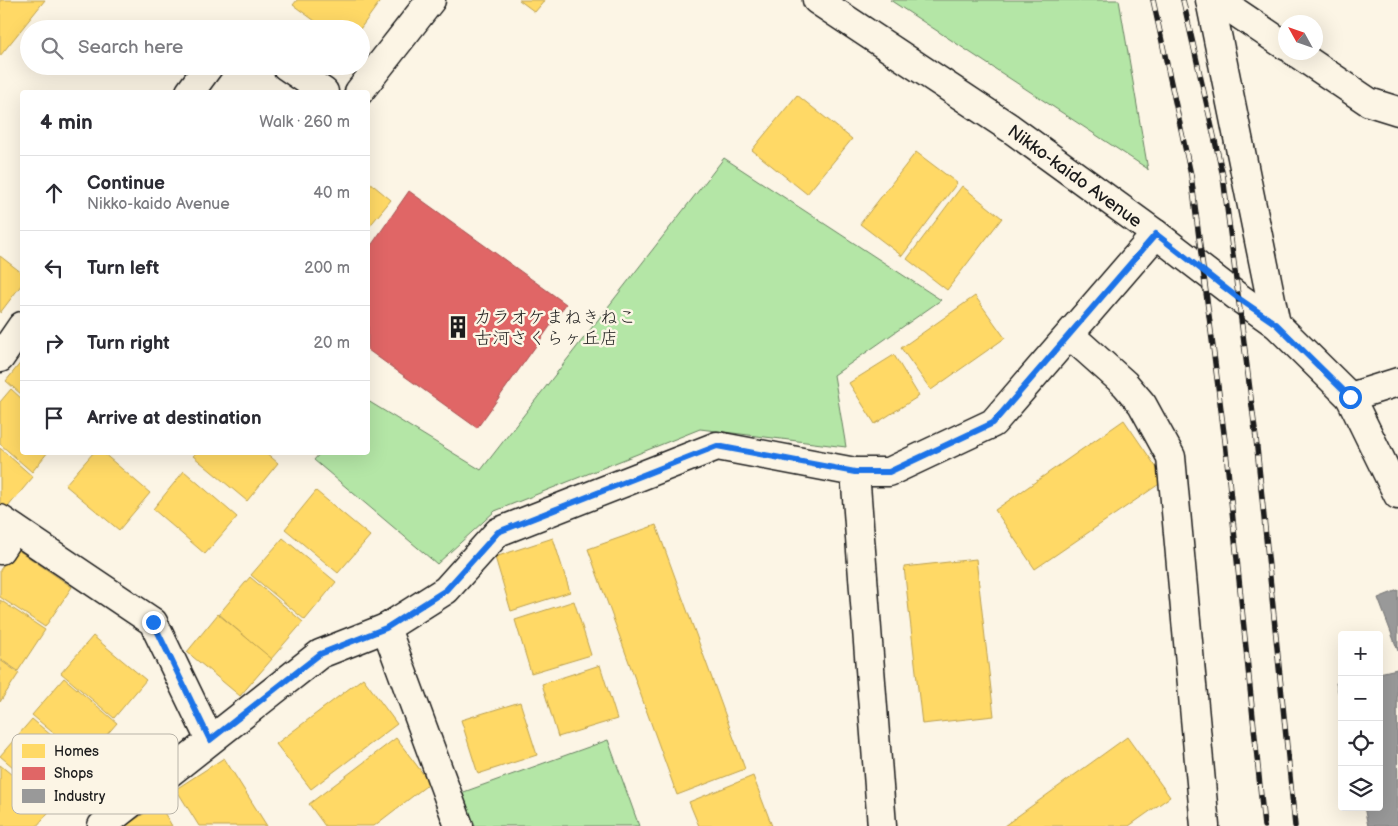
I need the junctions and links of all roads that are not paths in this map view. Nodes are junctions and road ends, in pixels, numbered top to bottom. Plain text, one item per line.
1 (431, 0) edge
2 (817, 0) edge
3 (1210, 0) edge
4 (1218, 0) edge
5 (1278, 41) edge
6 (1307, 60) edge
7 (202, 75) edge
8 (299, 75) edge
9 (191, 90) edge
10 (321, 90) edge
11 (361, 90) edge
12 (1398, 112) edge
13 (1156, 234) junction
14 (1276, 324) junction
15 (20, 329) edge
16 (1070, 335) junction
17 (0, 358) edge
18 (1398, 382) edge
19 (1350, 397) junction
20 (855, 472) junction
21 (1398, 495) edge
22 (5, 533) edge
23 (386, 628) junction
24 (210, 740) junction
25 (178, 765) edge
26 (117, 814) edge
27 (102, 826) edge
28 (459, 826) edge
29 (882, 826) edge
30 (1205, 826) edge

1 - 11 street
2 - 13 street, Nikko-kaido Avenue
3 - 14 street
4 - 5 street
6 - 12 street
7 - 9 street
8 - 10 street
13 - 14 street, Nikko-kaido Avenue
13 - 16 street
14 - 19 street, Nikko-kaido Avenue
15 - 17 street
16 - 20 street
16 - 30 street
18 - 19 street
19 - 21 street, Nikko-kaido Avenue
20 - 23 street
20 - 29 street
22 - 24 street
23 - 24 street
23 - 28 street
24 - 25 street
26 - 27 street

